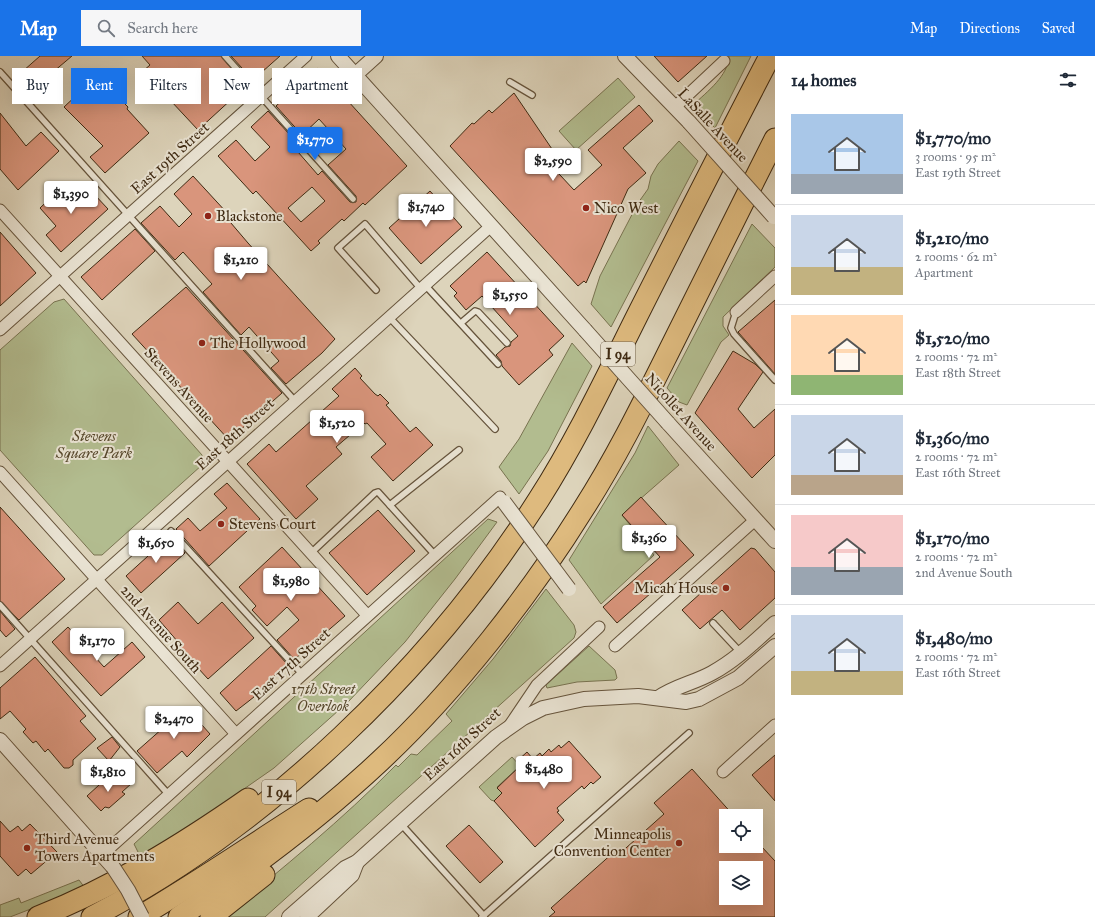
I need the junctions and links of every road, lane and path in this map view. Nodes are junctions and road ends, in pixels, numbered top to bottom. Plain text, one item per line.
1 (225, 56) edge
2 (306, 56) edge
3 (338, 56) edge
4 (376, 56) edge
5 (625, 56) edge
6 (770, 56) edge
7 (723, 59) edge
8 (236, 68) edge
9 (349, 68) edge
10 (362, 69) edge
11 (0, 72) edge
12 (510, 82) dead end
13 (362, 83) edge
14 (264, 93) edge
15 (532, 95) dead end
16 (264, 97) edge
17 (252, 104) edge
18 (674, 107) junction
19 (775, 139) edge
20 (353, 199) dead end
21 (0, 210) edge
22 (129, 215) junction
23 (775, 217) edge
24 (491, 226) junction
25 (60, 276) junction
26 (775, 276) edge
27 (423, 287) junction
28 (376, 290) dead end
29 (736, 312) joint
30 (390, 317) junction
31 (461, 323) junction
32 (0, 330) edge
33 (507, 343) dead end
34 (498, 364) dead end
35 (775, 380) edge
36 (295, 401) junction
37 (495, 429) dead end
38 (459, 450) dead end
39 (227, 461) junction
40 (0, 472) edge
41 (502, 500) joint
42 (390, 505) junction
43 (755, 520) junction
44 (170, 531) dead end
45 (775, 541) edge
46 (311, 553) junction
47 (435, 555) junction
48 (96, 579) junction
49 (569, 589) dead end
50 (0, 605) edge
51 (367, 615) junction
52 (713, 623) dead end
53 (775, 623) edge
54 (599, 627) dead end
55 (438, 634) junction
56 (30, 638) junction
57 (615, 646) dead end
58 (775, 646) edge
59 (741, 654) junction
60 (0, 666) edge
61 (303, 675) junction
62 (658, 698) junction
63 (436, 703) junction
64 (775, 725) edge
65 (510, 726) junction
66 (689, 733) dead end
67 (236, 734) junction
68 (0, 740) edge
69 (382, 760) junction
70 (723, 772) dead end
71 (169, 796) junction
72 (400, 823) junction
73 (103, 854) junction
74 (357, 862) junction
75 (483, 916) edge
76 (38, 917) edge
77 (92, 917) edge
78 (139, 917) edge
79 (142, 917) edge
80 (179, 917) edge
81 (211, 917) edge
82 (289, 917) edge
83 (307, 917) edge

1 - 8 lane
2 - 14 street, East 19th Street
3 - 9 street, Nicollet Avenue
4 - 10 street
5 - 18 street, LaSalle Avenue
6 - 55 highway, I 94
7 - 18 street
11 - 22 lane
12 - 15 lane
13 - 24 street, Nicollet Avenue
16 - 20 lane
17 - 22 street, East 19th Street
18 - 23 street, LaSalle Avenue, bridge
19 - 63 highway
21 - 25 street, Stevens Avenue
22 - 25 street, East 19th Street
22 - 36 lane
24 - 27 street, East 18th Street
24 - 43 street, Nicollet Avenue, bridge
25 - 32 street, East 19th Street
25 - 39 street, Stevens Avenue
26 - 29 street
27 - 28 lane
27 - 30 street, East 18th Street
27 - 31 lane
29 - 35 lane
30 - 36 street, East 18th Street
30 - 37 lane
31 - 33 lane
31 - 34 lane
36 - 39 street, East 18th Street
38 - 42 lane
39 - 46 street, Stevens Avenue
39 - 48 street, East 18th Street
40 - 48 street, 2nd Avenue South
41 - 47 street, East 17th Street
41 - 49 street, bridge
42 - 46 lane
42 - 47 lane
43 - 45 street, Nicollet Avenue
43 - 57 street
44 - 61 lane
46 - 51 street, Stevens Avenue
47 - 51 street, East 17th Street
48 - 56 street, East 18th Street
48 - 67 street, 2nd Avenue South
50 - 56 lane
51 - 61 street, East 17th Street
52 - 59 lane
53 - 59 street
54 - 65 street, East 16th Street
55 - 76 highway
55 - 77 highway, I 94
56 - 60 street, East 18th Street
56 - 71 lane
58 - 62 street
59 - 62 street
61 - 67 street, East 17th Street
62 - 65 street
63 - 69 highway
63 - 81 highway
64 - 70 street
65 - 72 street, East 16th Street
66 - 75 lane
67 - 71 street, East 17th Street
68 - 73 street
69 - 78 highway
69 - 80 highway
71 - 73 street, East 17th Street
72 - 74 street, East 16th Street
72 - 75 lane
73 - 79 street, bridge
74 - 82 street, East 16th Street
74 - 83 street, East 16th Street

